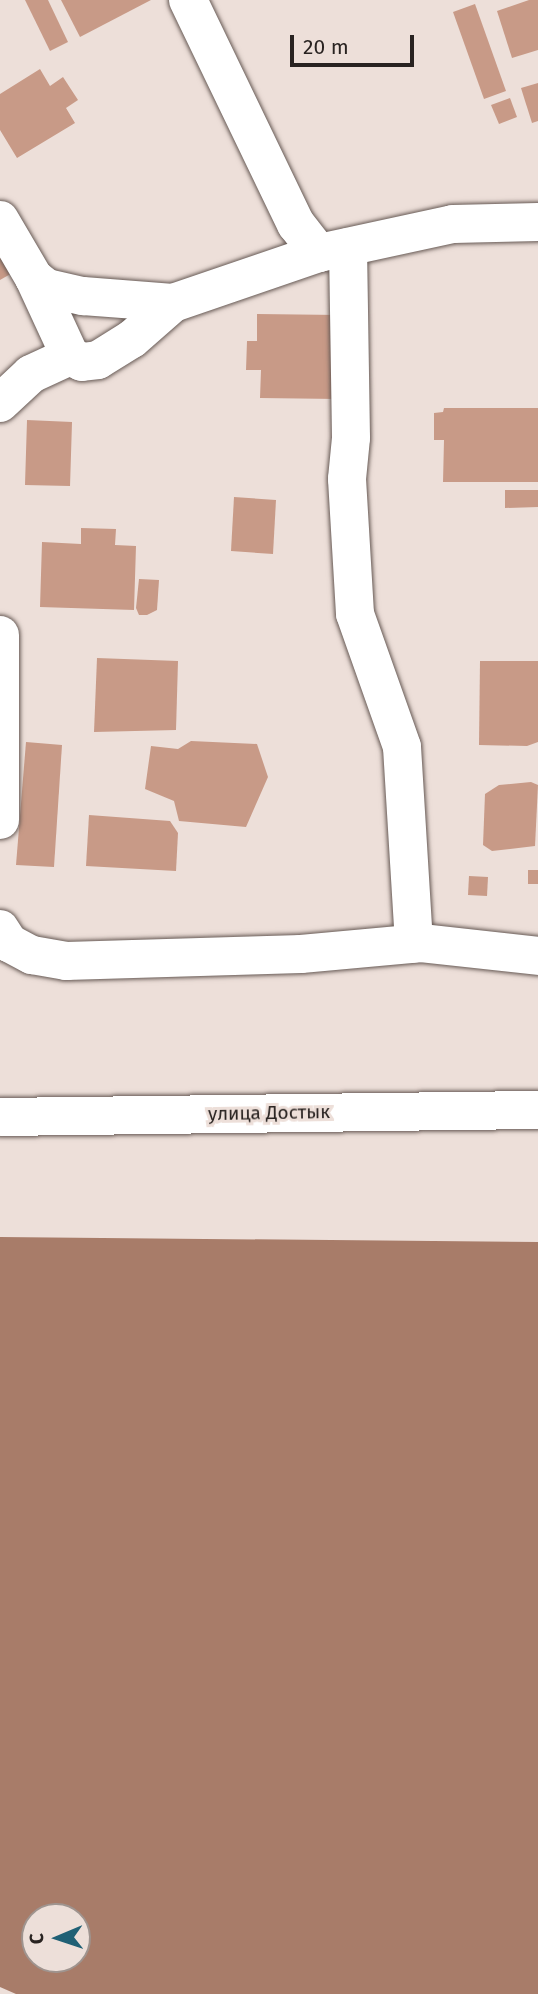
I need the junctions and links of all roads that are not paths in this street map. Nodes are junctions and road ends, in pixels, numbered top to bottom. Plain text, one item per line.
1 (188, 0) edge
2 (0, 220) edge
3 (538, 222) edge
4 (333, 250) junction
5 (34, 278) junction
6 (173, 303) junction
7 (70, 356) junction
8 (0, 403) edge
9 (0, 635) edge
10 (0, 820) edge
11 (0, 929) edge
12 (415, 944) junction
13 (16, 956) edge
14 (538, 956) edge
15 (538, 1110) edge
16 (0, 1117) edge

1 - 4 street
2 - 5 street
3 - 4 street
4 - 6 street
4 - 12 street
5 - 6 street
5 - 7 street
6 - 7 street
7 - 8 street
9 - 10 street
11 - 13 street
12 - 13 street
12 - 14 street
15 - 16 street, улица Достык

